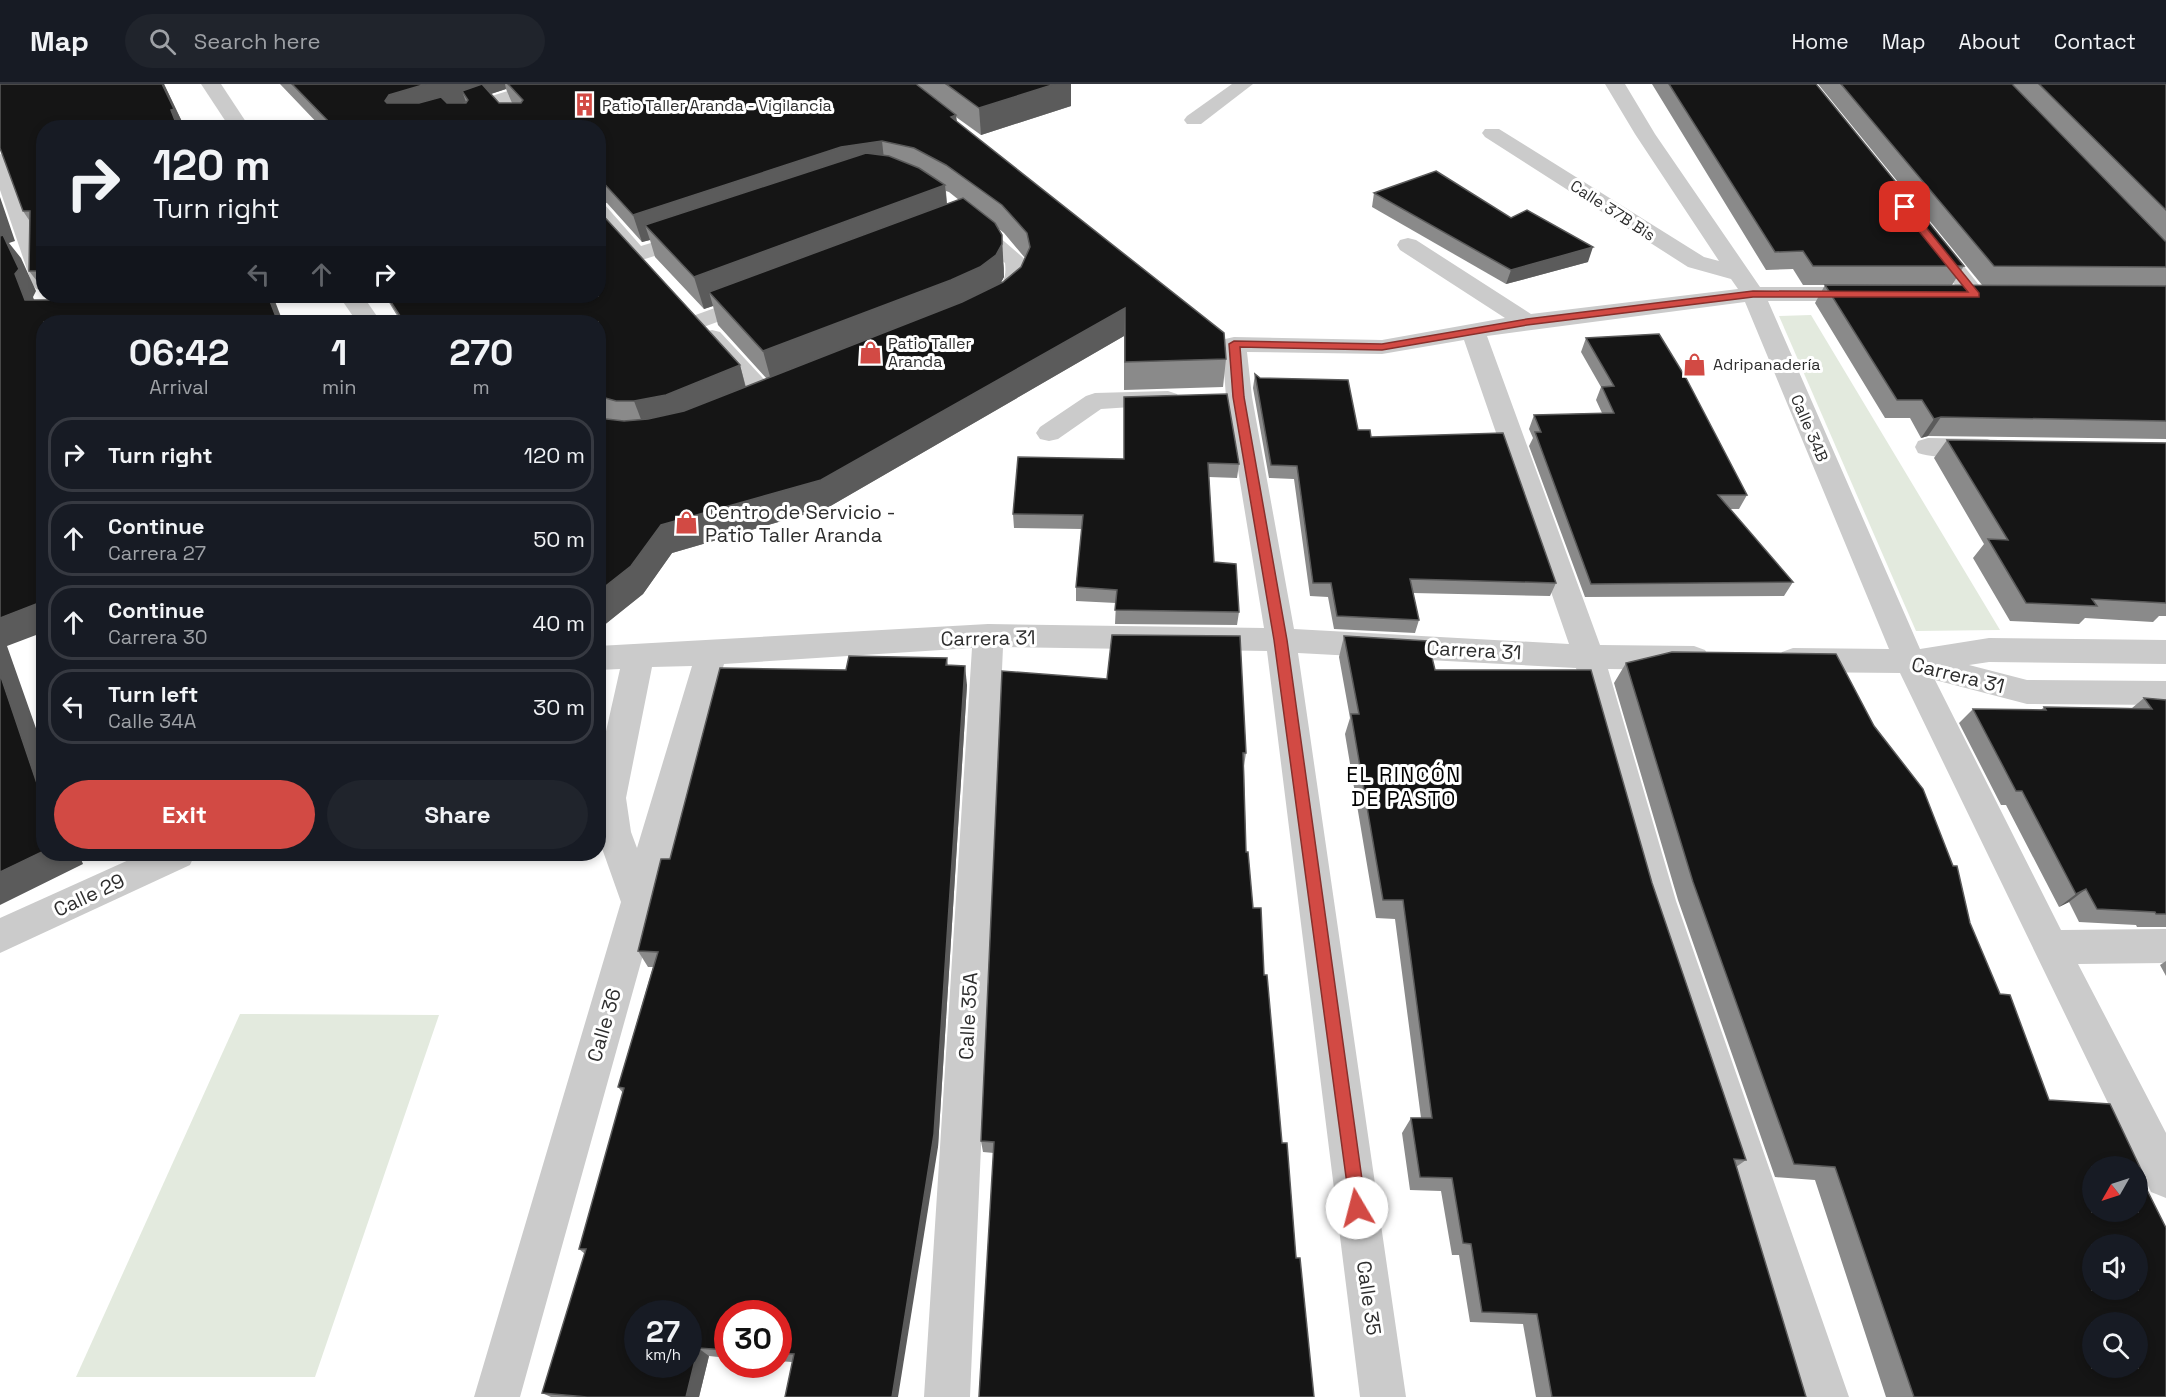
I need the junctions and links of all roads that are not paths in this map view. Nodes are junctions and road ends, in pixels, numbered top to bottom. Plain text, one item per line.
1 (211, 84) edge
2 (550, 84) edge
3 (1244, 84) edge
4 (1615, 84) edge
5 (235, 120) edge
6 (462, 120) edge
7 (1194, 120) dead end
8 (1492, 133) dead end
9 (0, 160) edge
10 (955, 218) edge
11 (1916, 221) edge
12 (606, 223) edge
13 (710, 231) edge
14 (1408, 245) dead end
15 (28, 246) edge
16 (637, 254) junction
17 (36, 267) edge
18 (652, 271) edge
19 (1746, 284) junction
20 (773, 293) edge
21 (1881, 294) edge
22 (1999, 295) edge
23 (976, 312) edge
24 (1527, 322) junction
25 (1473, 333) junction
26 (1216, 397) junction
27 (744, 407) edge
28 (1049, 433) dead end
29 (1928, 447) dead end
30 (2012, 448) edge
31 (988, 635) junction
32 (1281, 640) junction
33 (2166, 652) edge
34 (711, 653) junction
35 (638, 657) junction
36 (1589, 657) junction
37 (606, 658) edge
38 (1720, 658) edge
39 (1767, 659) edge
40 (1910, 661) junction
41 (2166, 693) edge
42 (162, 861) edge
43 (640, 903) junction
44 (0, 936) edge
45 (2166, 946) edge
46 (2050, 947) junction
47 (2166, 1177) edge
48 (497, 1397) edge
49 (947, 1397) edge
50 (1383, 1397) edge
51 (1826, 1397) edge

1 - 5 street
2 - 6 street
3 - 7 lane
4 - 19 street, Calle 34B
8 - 19 street, Calle 37B Bis
9 - 15 street
10 - 23 lane
11 - 22 street
12 - 16 lane
13 - 16 lane
14 - 24 street
15 - 17 street
16 - 18 lane
19 - 21 street
19 - 24 street
19 - 40 street, Calle 34B
20 - 27 lane
24 - 25 street
25 - 26 street, Calle 35
25 - 36 street
26 - 28 lane
26 - 32 street, Calle 35
29 - 30 street
31 - 32 street, Carrera 31
31 - 34 street, Carrera 31
31 - 49 street, Calle 35A
32 - 36 street, Carrera 31
32 - 50 street, Calle 35
33 - 40 street
34 - 35 street, Carrera 31
34 - 43 street, Calle 36
35 - 37 street, Carrera 31
35 - 43 street
36 - 38 street, Carrera 31
36 - 51 street
39 - 40 street, Carrera 31
40 - 41 street, Carrera 31
40 - 46 street, Calle 34B
42 - 44 street, Calle 29
43 - 48 street, Calle 36
45 - 46 street
46 - 47 street, Calle 34B

